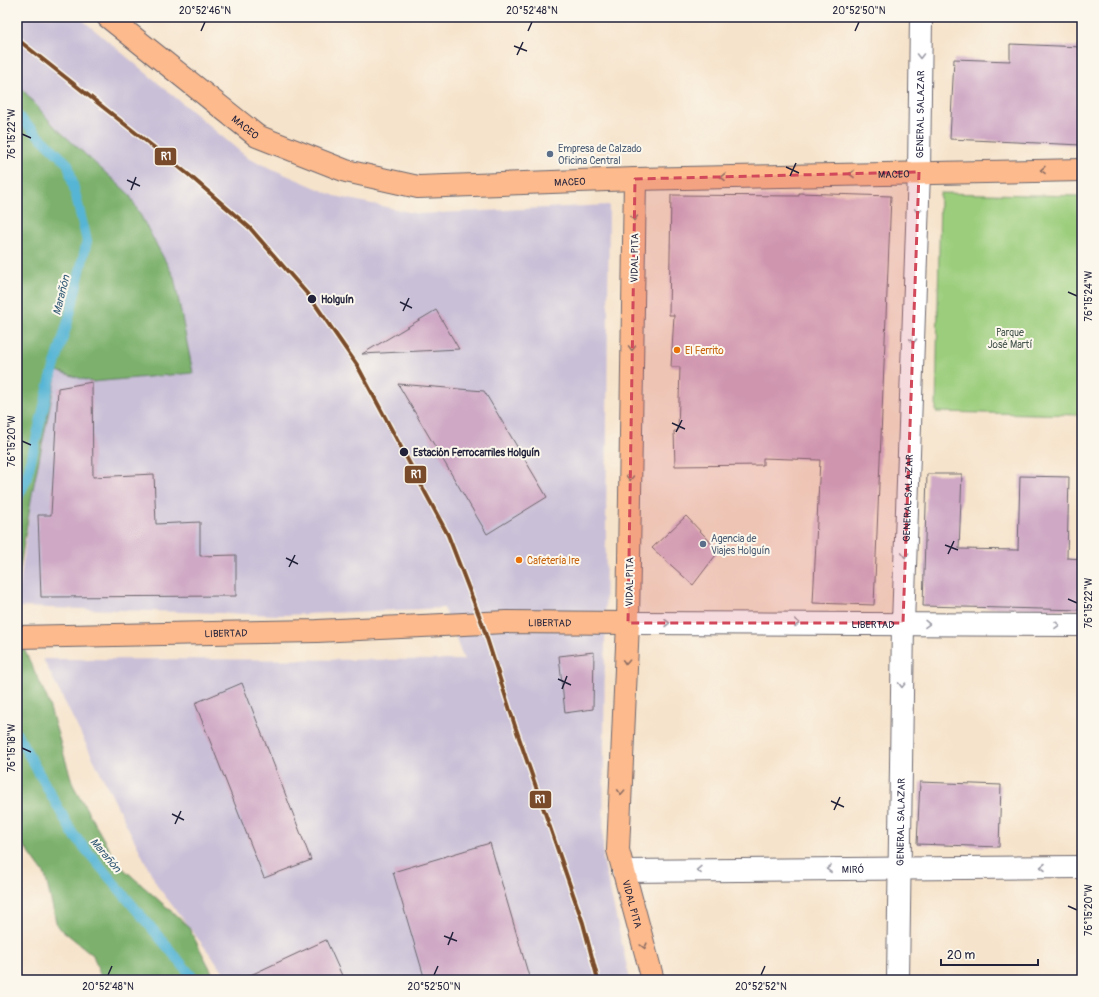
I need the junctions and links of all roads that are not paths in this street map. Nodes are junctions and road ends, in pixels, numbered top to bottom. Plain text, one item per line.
1 (108, 17) edge
2 (921, 17) edge
3 (1082, 170) edge
4 (920, 172) junction
5 (635, 179) junction
6 (628, 623) junction
7 (903, 623) junction
8 (1082, 625) edge
9 (25, 637) edge
10 (1082, 867) edge
11 (900, 868) junction
12 (623, 871) junction
13 (653, 980) edge
14 (898, 980) edge

1 - 5 main road, MACEO
2 -> 4 street, GENERAL SALAZAR
3 -> 4 main road, MACEO
4 -> 5 main road, MACEO
4 -> 7 street, GENERAL SALAZAR
5 -> 6 main road, VIDAL PITA
6 -> 7 street, LIBERTAD
6 - 9 main road, LIBERTAD
6 -> 12 main road, VIDAL PITA
7 -> 8 street, LIBERTAD
7 -> 11 street, GENERAL SALAZAR
10 -> 11 street, MIRÓ
11 -> 12 street, MIRÓ
11 - 14 street, GENERAL SALAZAR
12 -> 13 main road, VIDAL PITA

